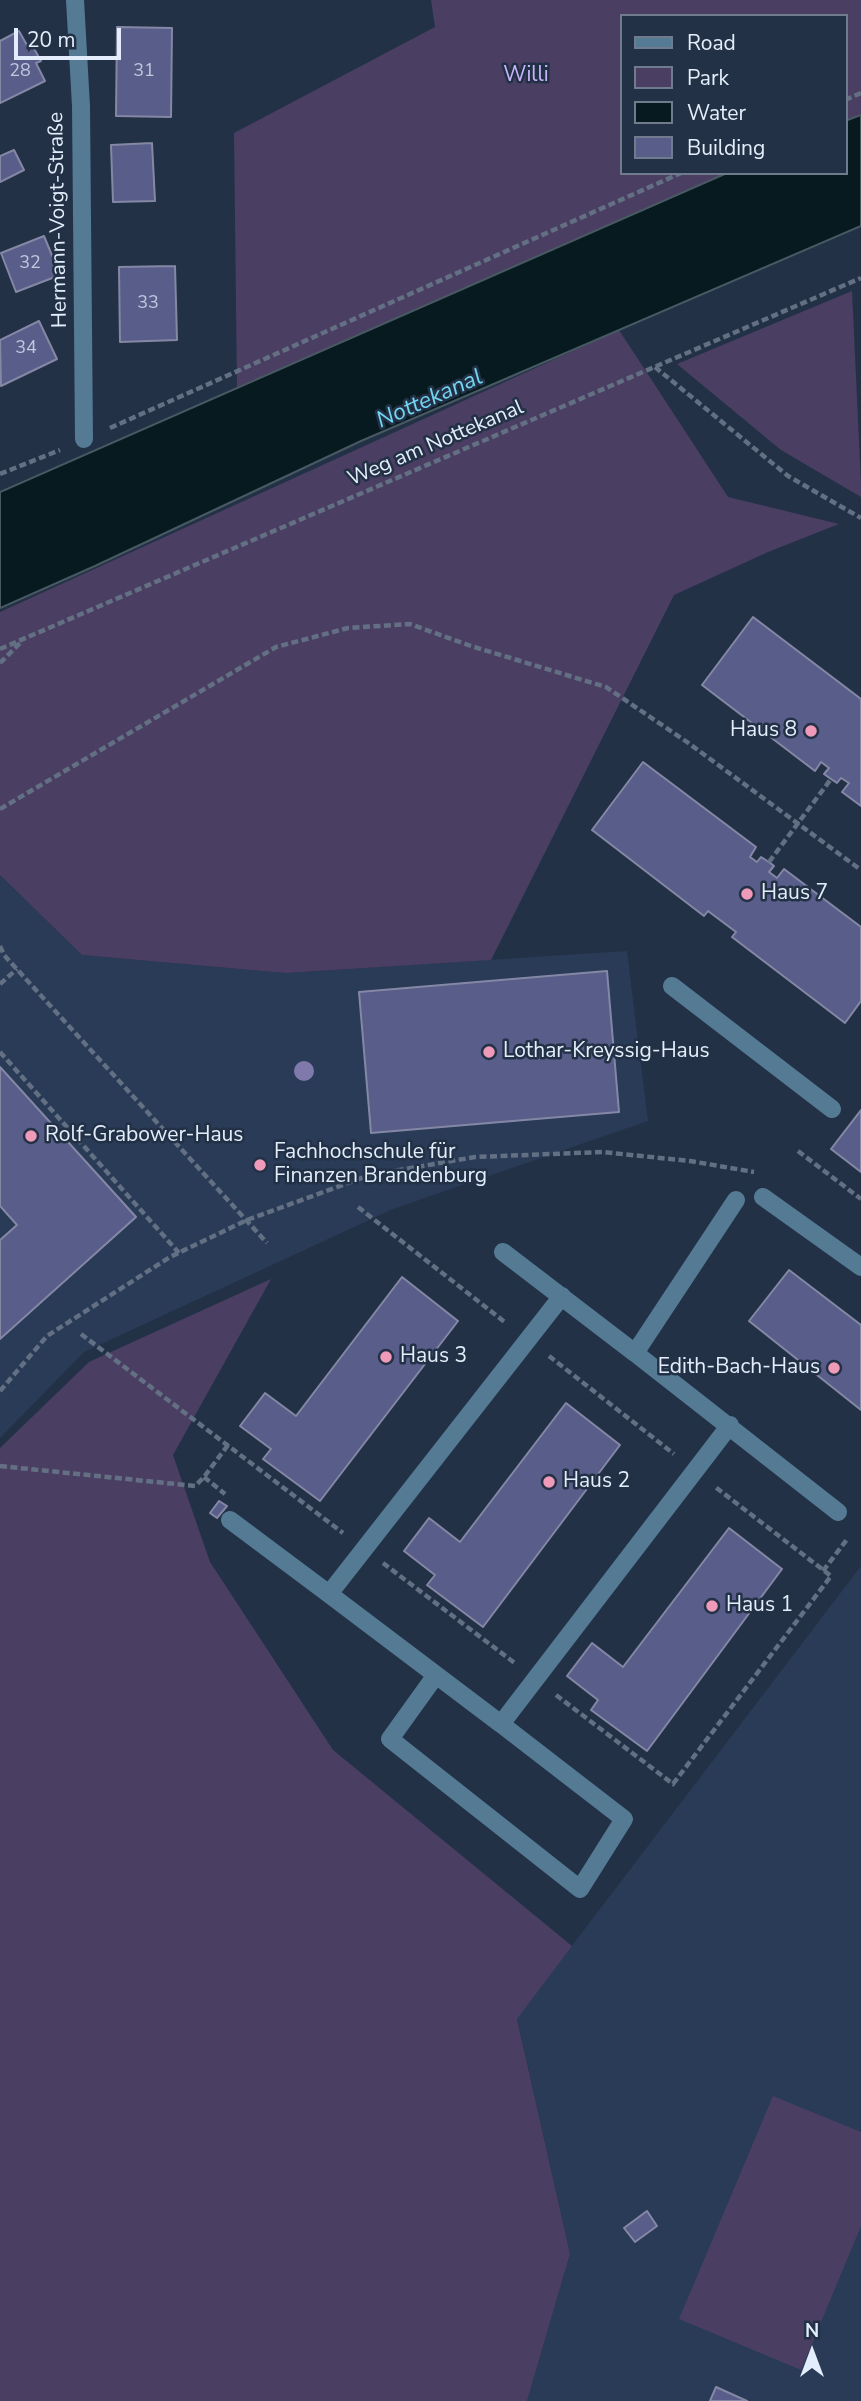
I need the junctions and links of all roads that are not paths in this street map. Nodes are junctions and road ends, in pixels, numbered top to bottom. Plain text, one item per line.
1 (75, 0) edge
2 (84, 439) road end
3 (672, 986) dead end
4 (832, 1109) dead end
5 (763, 1197) dead end
6 (736, 1200) dead end
7 (503, 1252) dead end
8 (861, 1267) edge
9 (562, 1296) junction
10 (635, 1353) junction
11 (730, 1425) junction
12 (838, 1512) dead end
13 (230, 1520) dead end
14 (329, 1594) junction
15 (436, 1675) junction
16 (501, 1724) junction

1 - 2 street, Hermann-Voigt-Straße
3 - 4 street
5 - 8 street
6 - 10 street
7 - 9 street
9 - 10 street
9 - 14 street
10 - 11 street
11 - 12 street
11 - 16 street
13 - 14 street
14 - 15 street
15 - 16 street
15 - 16 street

